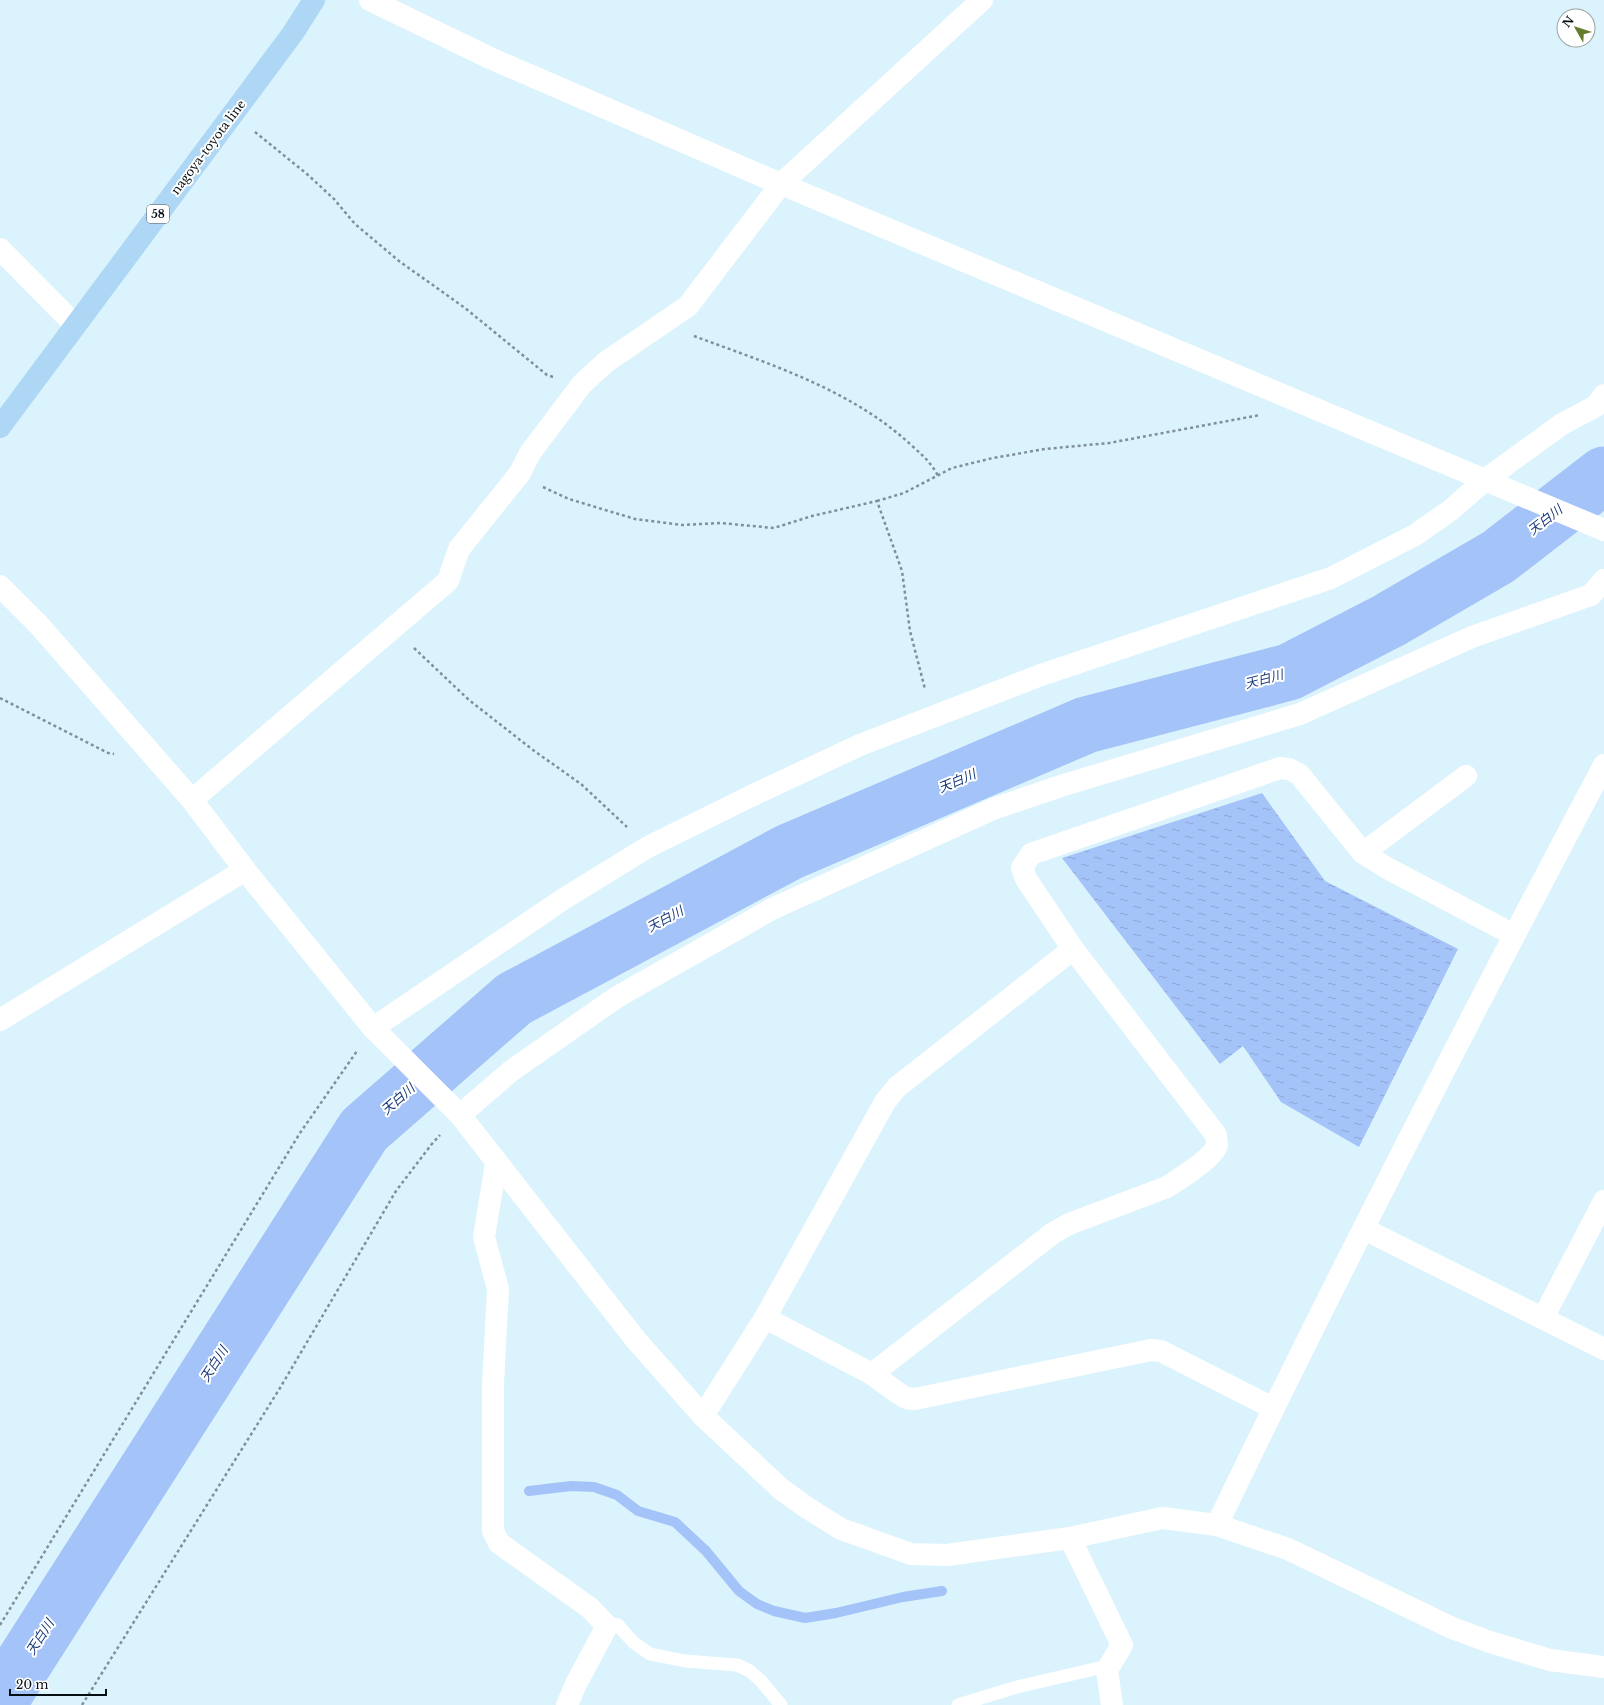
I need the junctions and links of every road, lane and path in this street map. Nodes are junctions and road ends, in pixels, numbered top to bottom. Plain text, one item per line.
1 (314, 0) edge
2 (370, 0) edge
3 (982, 0) edge
4 (233, 114) junction
5 (780, 184) junction
6 (0, 249) edge
7 (665, 323) junction
8 (75, 326) junction
9 (582, 384) junction
10 (1282, 395) junction
11 (1604, 395) edge
12 (0, 427) edge
13 (520, 473) junction
14 (938, 476) junction
15 (1485, 480) junction
16 (877, 501) junction
17 (1604, 530) edge
18 (1604, 580) edge
19 (0, 586) edge
20 (393, 628) junction
21 (0, 698) edge
22 (932, 717) junction
23 (156, 759) junction
24 (1604, 765) edge
25 (1466, 776) dead end
26 (192, 800) junction
27 (648, 847) junction
28 (1363, 853) junction
29 (245, 870) junction
30 (1514, 935) junction
31 (1073, 949) junction
32 (0, 1020) edge
33 (373, 1028) junction
34 (460, 1116) junction
35 (496, 1164) junction
36 (1604, 1201) edge
37 (1364, 1229) junction
38 (765, 1318) junction
39 (1543, 1318) junction
40 (1604, 1349) edge
41 (872, 1374) junction
42 (1273, 1408) junction
43 (703, 1416) junction
44 (1216, 1525) junction
45 (1070, 1538) junction
46 (0, 1625) edge
47 (607, 1626) junction
48 (1604, 1667) edge
49 (1107, 1670) junction
50 (82, 1705) edge
51 (567, 1705) edge
52 (781, 1705) edge
53 (958, 1705) edge
54 (1112, 1705) edge

1 - 4 main road, nagoya-toyota line / 58
2 - 5 street
3 - 5 street
4 - 8 main road, nagoya-toyota line / 58
4 - 9 path
5 - 7 street
5 - 10 street
6 - 8 street
7 - 9 street
7 - 14 path
8 - 12 main road, nagoya-toyota line / 58
9 - 13 street
10 - 14 path
10 - 15 street
11 - 15 street
13 - 16 path
13 - 20 street
14 - 16 path
15 - 17 street
15 - 22 street
16 - 22 path
18 - 34 street
19 - 23 street
20 - 26 street
20 - 27 path
21 - 23 path
22 - 27 street
23 - 26 street
24 - 30 street
25 - 28 street
26 - 29 street
27 - 33 street
28 - 30 street
28 - 31 street
29 - 32 street
29 - 33 street
30 - 37 street
31 - 38 street
31 - 41 street
33 - 34 street
33 - 46 path
34 - 35 street
34 - 50 path
35 - 43 street
35 - 47 street
36 - 39 street
37 - 39 street
37 - 42 street
38 - 41 street
38 - 43 street
39 - 40 street
41 - 42 street
42 - 44 street
43 - 45 street
44 - 45 street
44 - 48 street
45 - 49 street
47 - 51 street
47 - 52 lane
49 - 53 lane
49 - 54 street

